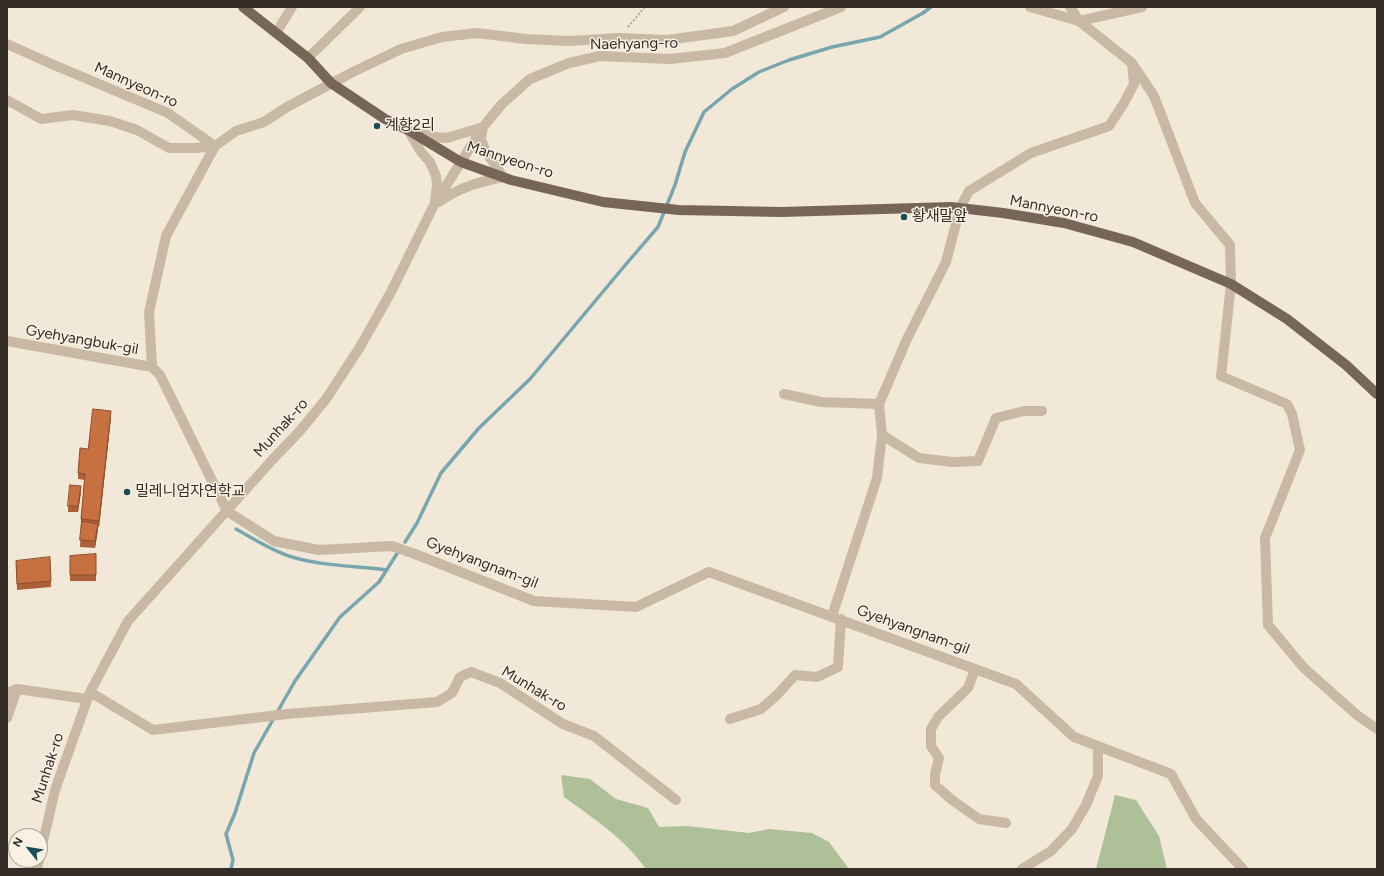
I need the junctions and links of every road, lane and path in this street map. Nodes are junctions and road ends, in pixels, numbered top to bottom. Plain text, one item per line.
1 (243, 7) edge
2 (292, 7) edge
3 (360, 7) edge
4 (645, 7) edge
5 (784, 7) edge
6 (841, 7) edge
7 (1030, 7) edge
8 (1070, 7) edge
9 (1142, 7) edge
10 (1079, 21) junction
11 (276, 33) junction
12 (618, 38) junction
13 (7, 44) edge
14 (308, 58) junction
15 (1132, 63) junction
16 (331, 83) junction
17 (7, 100) edge
18 (483, 128) junction
19 (408, 130) junction
20 (215, 146) junction
21 (461, 162) junction
22 (503, 177) junction
23 (434, 205) junction
24 (960, 208) junction
25 (1231, 284) junction
26 (7, 342) edge
27 (152, 367) junction
28 (784, 394) dead end
29 (1377, 394) edge
30 (879, 404) junction
31 (1042, 411) dead end
32 (882, 435) junction
33 (226, 511) junction
34 (836, 618) junction
35 (974, 669) junction
36 (17, 689) junction
37 (7, 693) edge
38 (89, 696) junction
39 (7, 718) edge
40 (730, 719) dead end
41 (1377, 729) edge
42 (1098, 746) junction
43 (676, 800) dead end
44 (1006, 823) dead end
45 (46, 828) edge
46 (1022, 869) edge
47 (1243, 869) edge

1 - 11 main road, Mannyeon-ro
2 - 11 street
3 - 14 street
4 - 12 path
5 - 12 street
6 - 18 street, Naehyang-ro
7 - 10 street
8 - 10 street
9 - 10 street
10 - 15 street
11 - 14 main road, Mannyeon-ro
12 - 16 street
13 - 20 street, Mannyeon-ro
14 - 16 main road, Mannyeon-ro
15 - 24 street
15 - 25 street
16 - 19 main road, Mannyeon-ro
16 - 20 street
17 - 20 street
18 - 19 street
18 - 21 street, Naehyang-ro
18 - 22 street
19 - 21 main road, Mannyeon-ro
19 - 23 street
20 - 27 street, Gyehyangbuk-gil
21 - 22 main road, Mannyeon-ro
21 - 23 street, Munhak-ro
22 - 23 street
22 - 24 main road, Mannyeon-ro
23 - 33 street, Munhak-ro
24 - 25 main road, Mannyeon-ro
24 - 30 street
25 - 29 main road, Mannyeon-ro
25 - 41 street
26 - 27 street, Gyehyangbuk-gil
27 - 33 street, Gyehyangbuk-gil
28 - 30 street
30 - 32 street
31 - 32 street
32 - 34 street
33 - 34 street, Gyehyangnam-gil
33 - 38 street, Munhak-ro
34 - 35 street, Gyehyangnam-gil
34 - 40 street, Gyehyangnam-gil
35 - 42 street, Gyehyangnam-gil
35 - 44 street, Gyehyangnam-gil
36 - 37 street
36 - 38 street
36 - 39 street
38 - 43 street, Munhak-ro
38 - 45 street, Munhak-ro
42 - 46 street
42 - 47 street, Gyehyangnam-gil

